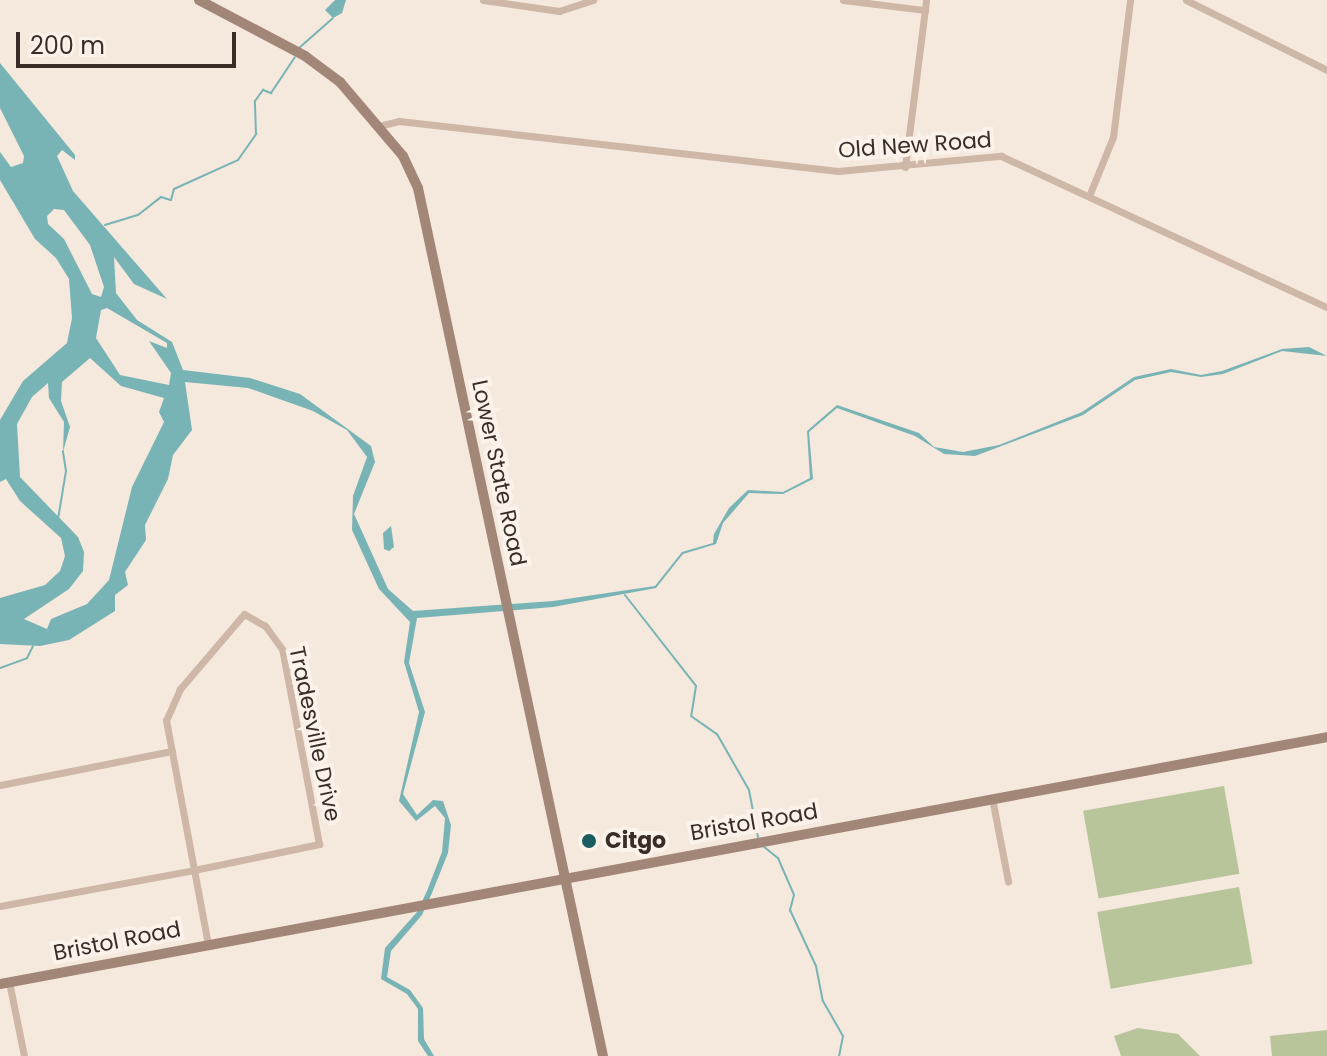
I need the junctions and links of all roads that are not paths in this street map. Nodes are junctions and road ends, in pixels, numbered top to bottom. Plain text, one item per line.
1 (199, 0) edge
2 (483, 0) edge
3 (593, 0) edge
4 (843, 0) edge
5 (926, 0) edge
6 (1130, 0) edge
7 (1186, 0) edge
8 (925, 10) junction
9 (1327, 70) edge
10 (379, 126) junction
11 (905, 167) junction
12 (1089, 196) junction
13 (1327, 307) edge
14 (1327, 737) edge
15 (172, 751) junction
16 (0, 785) edge
17 (992, 798) junction
18 (194, 870) junction
19 (564, 877) junction
20 (1008, 881) dead end
21 (0, 906) edge
22 (208, 945) junction
23 (5, 983) edge
24 (24, 1056) edge
25 (603, 1056) edge

1 - 10 main road, Lower State Road
2 - 3 street
4 - 8 street
5 - 8 street
6 - 12 street
7 - 9 street
8 - 11 street
10 - 11 street, Old New Road
10 - 19 main road, Lower State Road
11 - 12 street, Old New Road
12 - 13 street, Old New Road
14 - 17 main road, Bristol Road
15 - 16 street
15 - 18 street, Tradesville Drive
15 - 18 street, Tradesville Drive
17 - 19 main road, Bristol Road
17 - 20 street
18 - 21 street
18 - 22 street, Tradesville Drive
19 - 22 main road, Bristol Road
19 - 25 main road, Lower State Road
22 - 23 main road, Bristol Road
23 - 24 street

